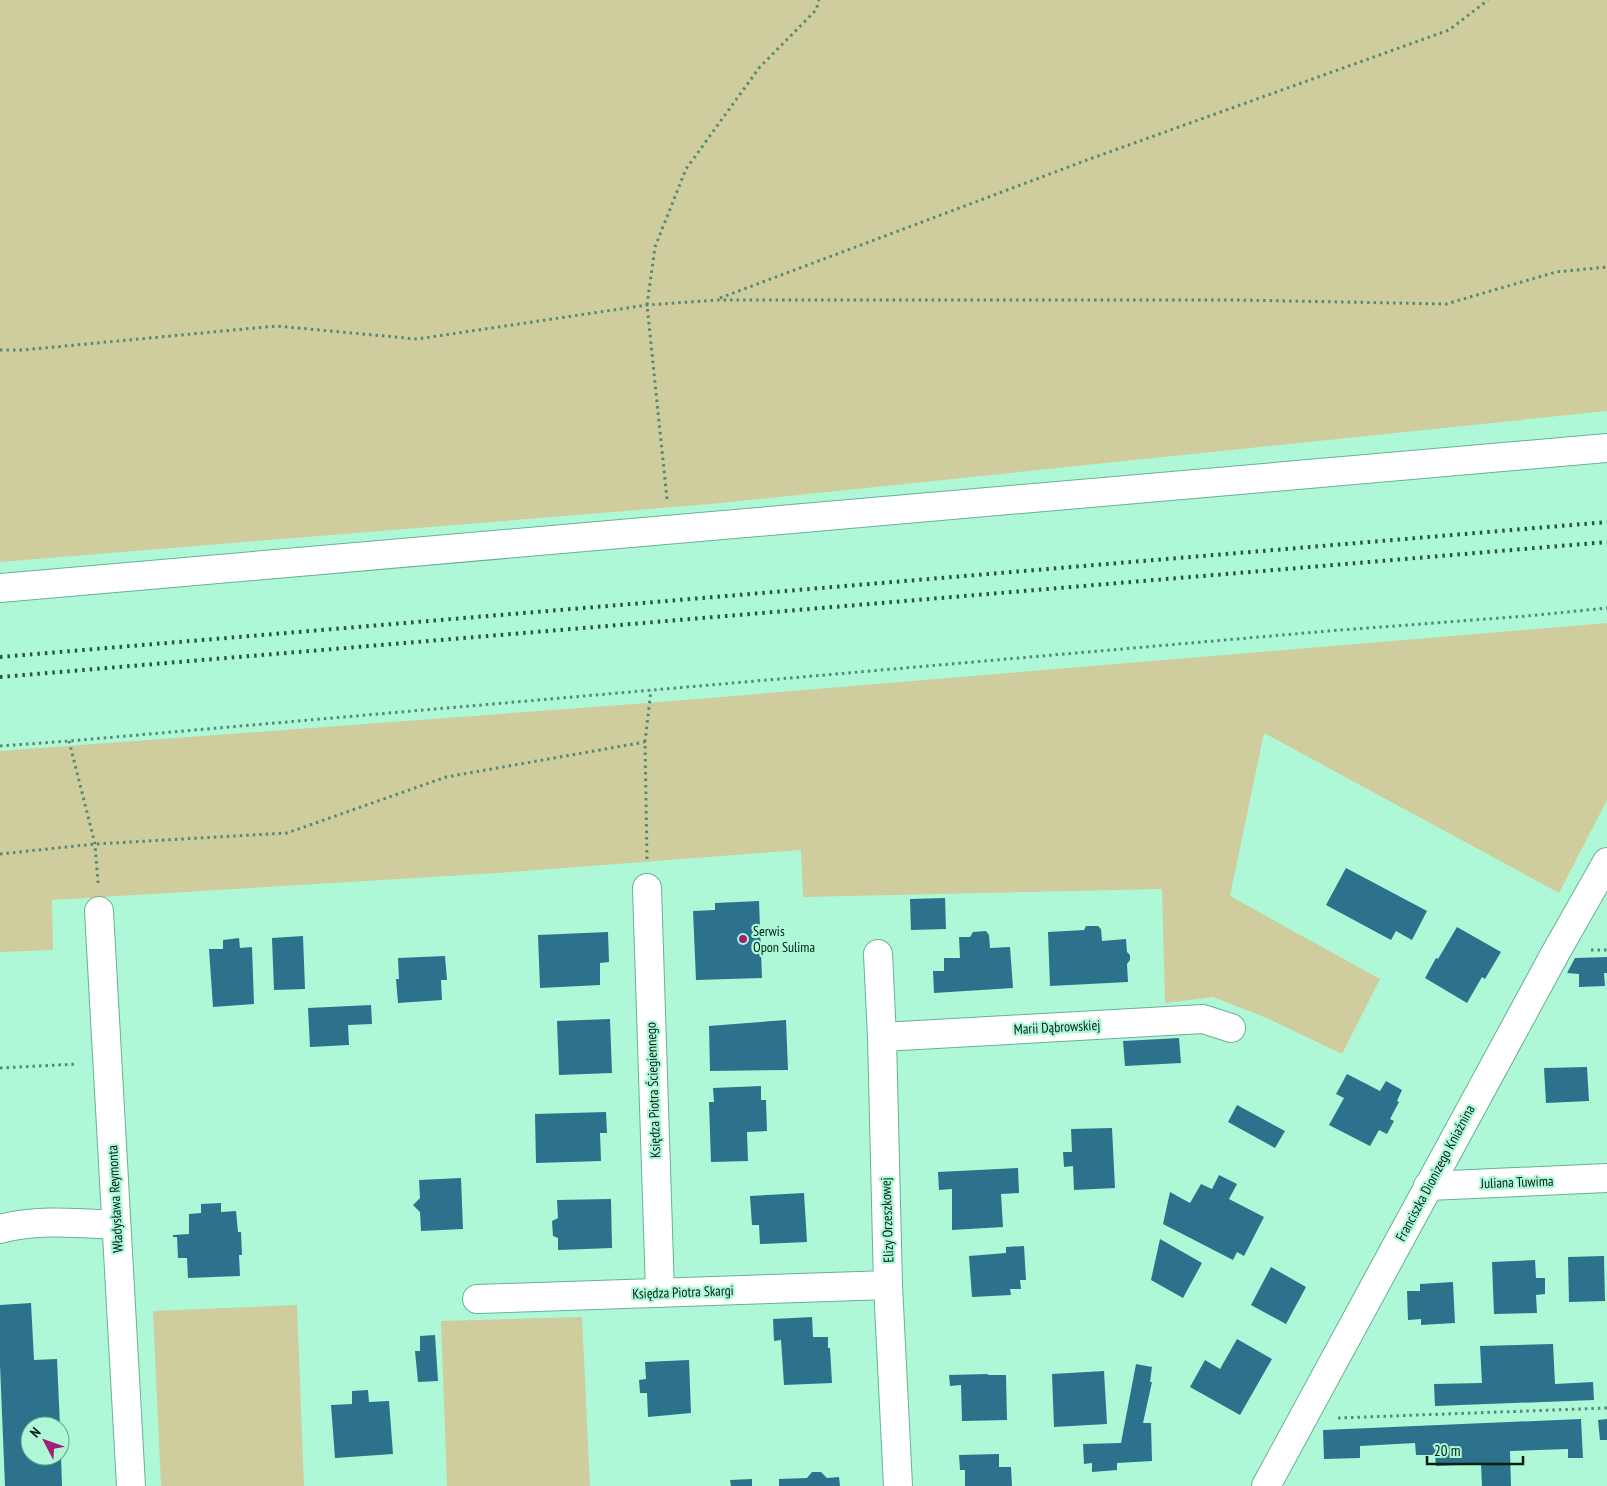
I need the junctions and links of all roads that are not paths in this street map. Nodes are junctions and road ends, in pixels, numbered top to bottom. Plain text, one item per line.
1 (1607, 448) edge
2 (0, 588) edge
3 (1607, 862) edge
4 (647, 888) road end
5 (99, 911) road end
6 (878, 954) dead end
7 (1231, 1028) dead end
8 (882, 1037) junction
9 (1607, 1178) edge
10 (1428, 1186) junction
11 (116, 1225) junction
12 (0, 1229) edge
13 (888, 1285) junction
14 (660, 1293) junction
15 (477, 1299) dead end
16 (131, 1486) edge
17 (898, 1486) edge
18 (1266, 1486) edge

1 - 2 street
3 - 10 street, Franciszka Dionizego Kniaźnina
4 - 14 street, Księdza Piotra Ściegiennego
5 - 11 street, Władysława Reymonta
6 - 8 street, Elizy Orzeszkowej
7 - 8 street, Marii Dąbrowskiej
8 - 13 street, Elizy Orzeszkowej
9 - 10 street, Juliana Tuwima
10 - 18 street, Franciszka Dionizego Kniaźnina
11 - 12 street
11 - 16 street, Władysława Reymonta
13 - 14 street, Księdza Piotra Skargi
13 - 17 street, Elizy Orzeszkowej
14 - 15 street, Księdza Piotra Skargi

